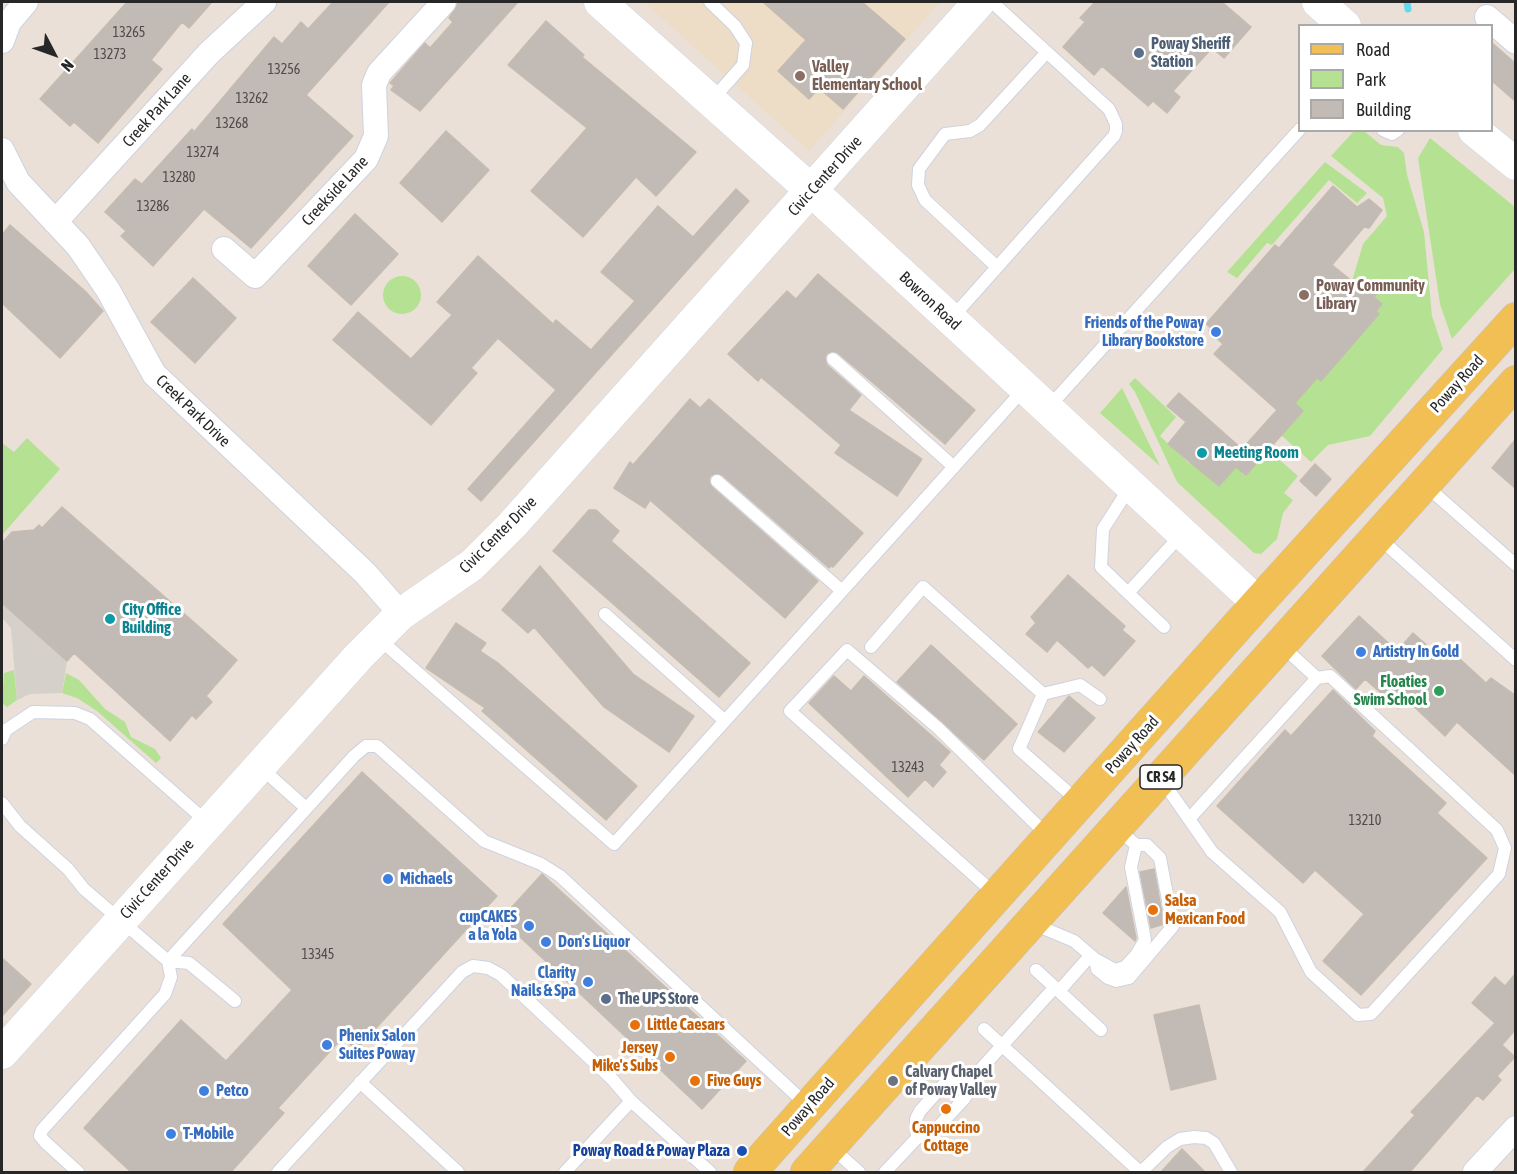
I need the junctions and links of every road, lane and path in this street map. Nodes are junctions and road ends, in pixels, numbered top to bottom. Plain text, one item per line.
1 (26, 2) edge
2 (264, 2) edge
3 (444, 2) edge
4 (600, 2) edge
5 (710, 2) edge
6 (979, 2) edge
7 (992, 2) edge
8 (1318, 2) edge
9 (1488, 15) edge
10 (1343, 24) edge
11 (2, 42) edge
12 (1515, 42) edge
13 (1047, 52) junction
14 (711, 101) junction
15 (1298, 130) edge
16 (1476, 132) edge
17 (2, 150) edge
18 (1515, 164) edge
19 (812, 191) junction
20 (55, 222) junction
21 (224, 249) dead end
22 (997, 267) junction
23 (1515, 319) edge
24 (950, 320) junction
25 (1483, 356) junction
26 (833, 359) dead end
27 (1515, 382) edge
28 (1036, 399) junction
29 (954, 467) junction
30 (717, 481) dead end
31 (1424, 484) junction
32 (1130, 487) junction
33 (1182, 534) junction
34 (1378, 536) junction
35 (1514, 561) edge
36 (842, 591) junction
37 (1128, 593) junction
38 (1258, 603) junction
39 (401, 614) junction
40 (605, 614) dead end
41 (1164, 627) dead end
42 (377, 637) junction
43 (1281, 644) junction
44 (871, 647) dead end
45 (1515, 660) edge
46 (1204, 663) junction
47 (1317, 678) junction
48 (1043, 694) junction
49 (1100, 699) dead end
50 (725, 720) junction
51 (2, 739) edge
52 (1191, 744) junction
53 (259, 765) junction
54 (1156, 782) junction
55 (2, 803) edge
56 (1080, 803) junction
57 (306, 808) junction
58 (1189, 819) junction
59 (208, 823) junction
60 (1054, 832) junction
61 (1126, 836) junction
62 (997, 896) junction
63 (119, 921) junction
64 (1030, 923) junction
65 (1093, 957) junction
66 (168, 961) junction
67 (1036, 970) dead end
68 (922, 980) junction
69 (1057, 989) junction
70 (235, 1001) dead end
71 (958, 1004) junction
72 (984, 1029) dead end
73 (1101, 1030) dead end
74 (1002, 1045) junction
75 (2, 1053) edge
76 (970, 1081) junction
77 (360, 1082) junction
78 (631, 1101) junction
79 (808, 1106) junction
80 (1515, 1128) edge
81 (917, 1138) junction
82 (776, 1143) junction
83 (831, 1146) junction
84 (78, 1173) edge
85 (278, 1173) edge
86 (458, 1173) edge
87 (565, 1173) edge
88 (710, 1173) edge
89 (750, 1173) edge
90 (762, 1173) edge
91 (807, 1173) edge
92 (859, 1173) edge
93 (885, 1173) edge
94 (1141, 1173) edge
95 (1231, 1173) edge
96 (1474, 1173) edge

1 - 11 street
2 - 20 street, Creek Park Lane
3 - 21 street, Creekside Lane
4 - 14 street, Bowron Road
5 - 14 lane
6 - 19 street, Civic Center Drive
7 - 13 lane
8 - 10 street
9 - 12 street
13 - 22 lane
13 - 22 lane
14 - 19 street, Bowron Road
15 - 28 lane
16 - 18 street
17 - 20 street, Creek Park Drive
19 - 24 street, Bowron Road
19 - 39 street, Civic Center Drive
20 - 39 street, Creek Park Drive
22 - 24 lane
23 - 25 main road, Poway Road / CR S4
24 - 28 street, Bowron Road
25 - 31 main road
25 - 38 main road, Poway Road / CR S4
26 - 29 lane
27 - 31 main road, CR S4
28 - 29 lane
28 - 32 street, Bowron Road
29 - 36 lane
30 - 36 lane
31 - 34 main road, CR S4
31 - 35 lane
32 - 33 street, Bowron Road
32 - 37 lane
33 - 37 lane
33 - 38 street, Bowron Road
34 - 43 main road, CR S4
34 - 45 lane
36 - 50 lane
37 - 41 lane
38 - 46 main road, Poway Road / CR S4
38 - 52 main road
39 - 42 street, Civic Center Drive
40 - 50 lane
42 - 50 lane
42 - 53 street, Civic Center Drive
43 - 47 lane
43 - 52 main road, CR S4
44 - 48 lane
46 - 54 main road
46 - 56 main road, Poway Road / CR S4
47 - 58 lane
47 - 58 lane
48 - 49 lane
48 - 56 lane
51 - 59 lane
52 - 54 main road, CR S4
53 - 57 lane
53 - 59 street, Civic Center Drive
54 - 58 lane
54 - 61 main road, CR S4
55 - 63 lane
56 - 60 main road, Poway Road / CR S4
57 - 66 lane
57 - 79 lane
59 - 63 street, Civic Center Drive
60 - 62 main road, Poway Road / CR S4
60 - 62 lane
60 - 71 main road
61 - 64 main road, CR S4
61 - 65 lane
61 - 65 lane
62 - 68 main road, Poway Road / CR S4
63 - 66 lane
63 - 75 street, Civic Center Drive
64 - 65 lane
64 - 71 main road, CR S4
65 - 69 lane
66 - 70 lane
66 - 84 lane
67 - 69 lane
68 - 79 main road, Poway Road / CR S4
68 - 83 main road
69 - 73 lane
69 - 74 lane
71 - 83 main road, CR S4
72 - 74 lane
74 - 76 lane
74 - 94 lane
76 - 81 lane
76 - 81 lane
77 - 78 lane
77 - 85 lane
77 - 86 lane
78 - 87 lane
78 - 88 lane
79 - 82 main road, Poway Road / CR S4
80 - 96 street
81 - 93 lane
82 - 89 main road, Poway Road / CR S4
82 - 90 main road
83 - 91 main road, CR S4
83 - 92 lane
94 - 95 lane

